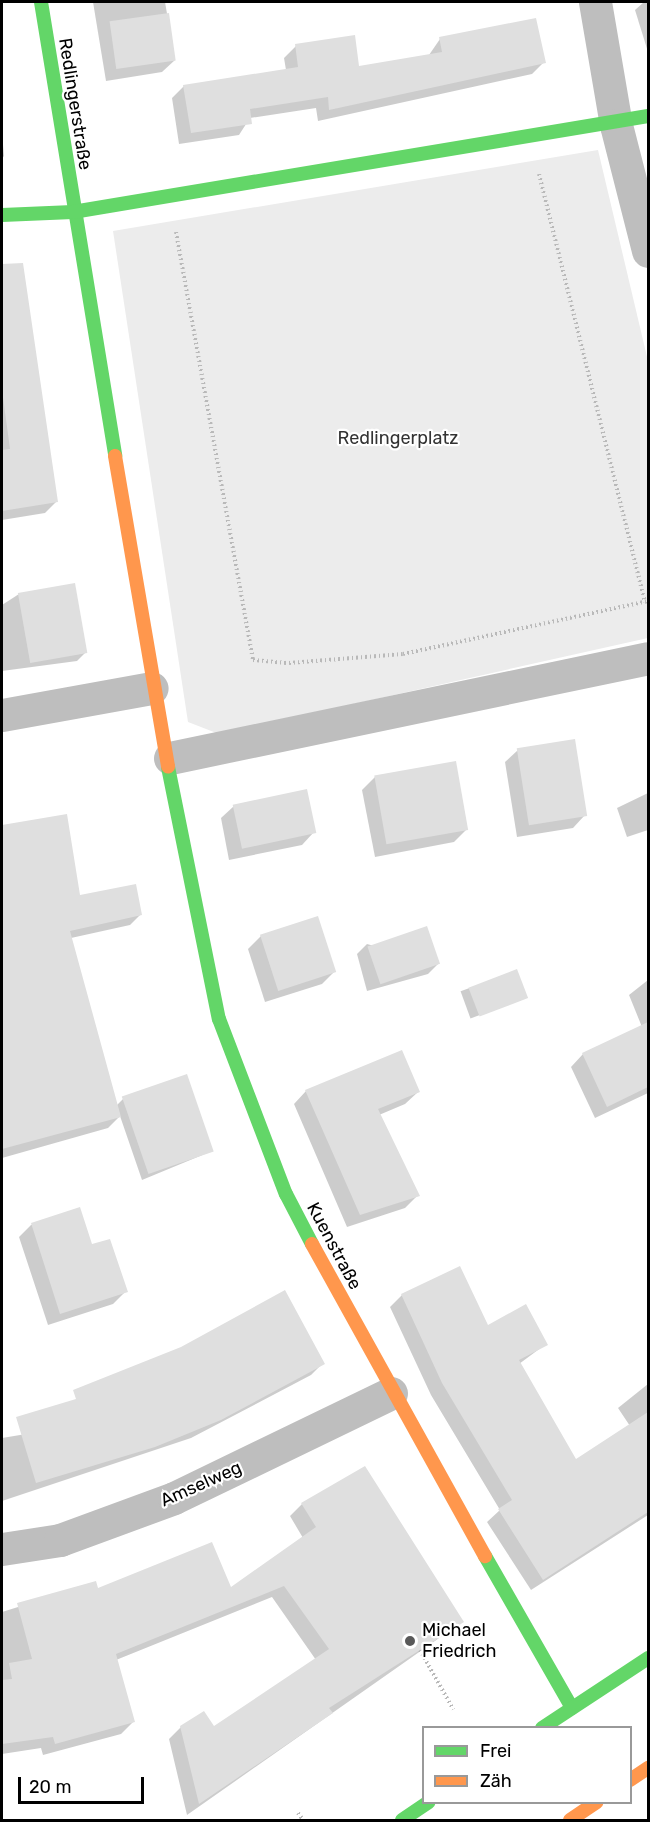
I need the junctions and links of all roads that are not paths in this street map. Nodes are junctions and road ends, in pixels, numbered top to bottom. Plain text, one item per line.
1 (41, 2) edge
2 (595, 2) edge
3 (648, 116) edge
4 (616, 125) junction
5 (73, 212) junction
6 (2, 215) edge
7 (648, 251) edge
8 (648, 658) edge
9 (152, 688) junction
10 (2, 715) edge
11 (170, 758) junction
12 (391, 1393) junction
13 (2, 1549) edge
14 (648, 1658) edge
15 (572, 1708) junction
16 (545, 1726) edge
17 (648, 1768) edge
18 (632, 1779) edge
19 (428, 1804) edge
20 (596, 1804) edge
21 (402, 1821) edge
22 (570, 1821) edge

1 - 5 street, Redlingerstraße
2 - 4 street
3 - 4 street
4 - 5 street
4 - 7 street
5 - 6 street
5 - 9 street
8 - 11 street
9 - 10 street
9 - 11 street
11 - 12 street, Kuenstraße
12 - 13 street, Amselweg
12 - 15 street, Kuenstraße
14 - 15 street
15 - 16 street
17 - 18 street
19 - 21 street
20 - 22 street

